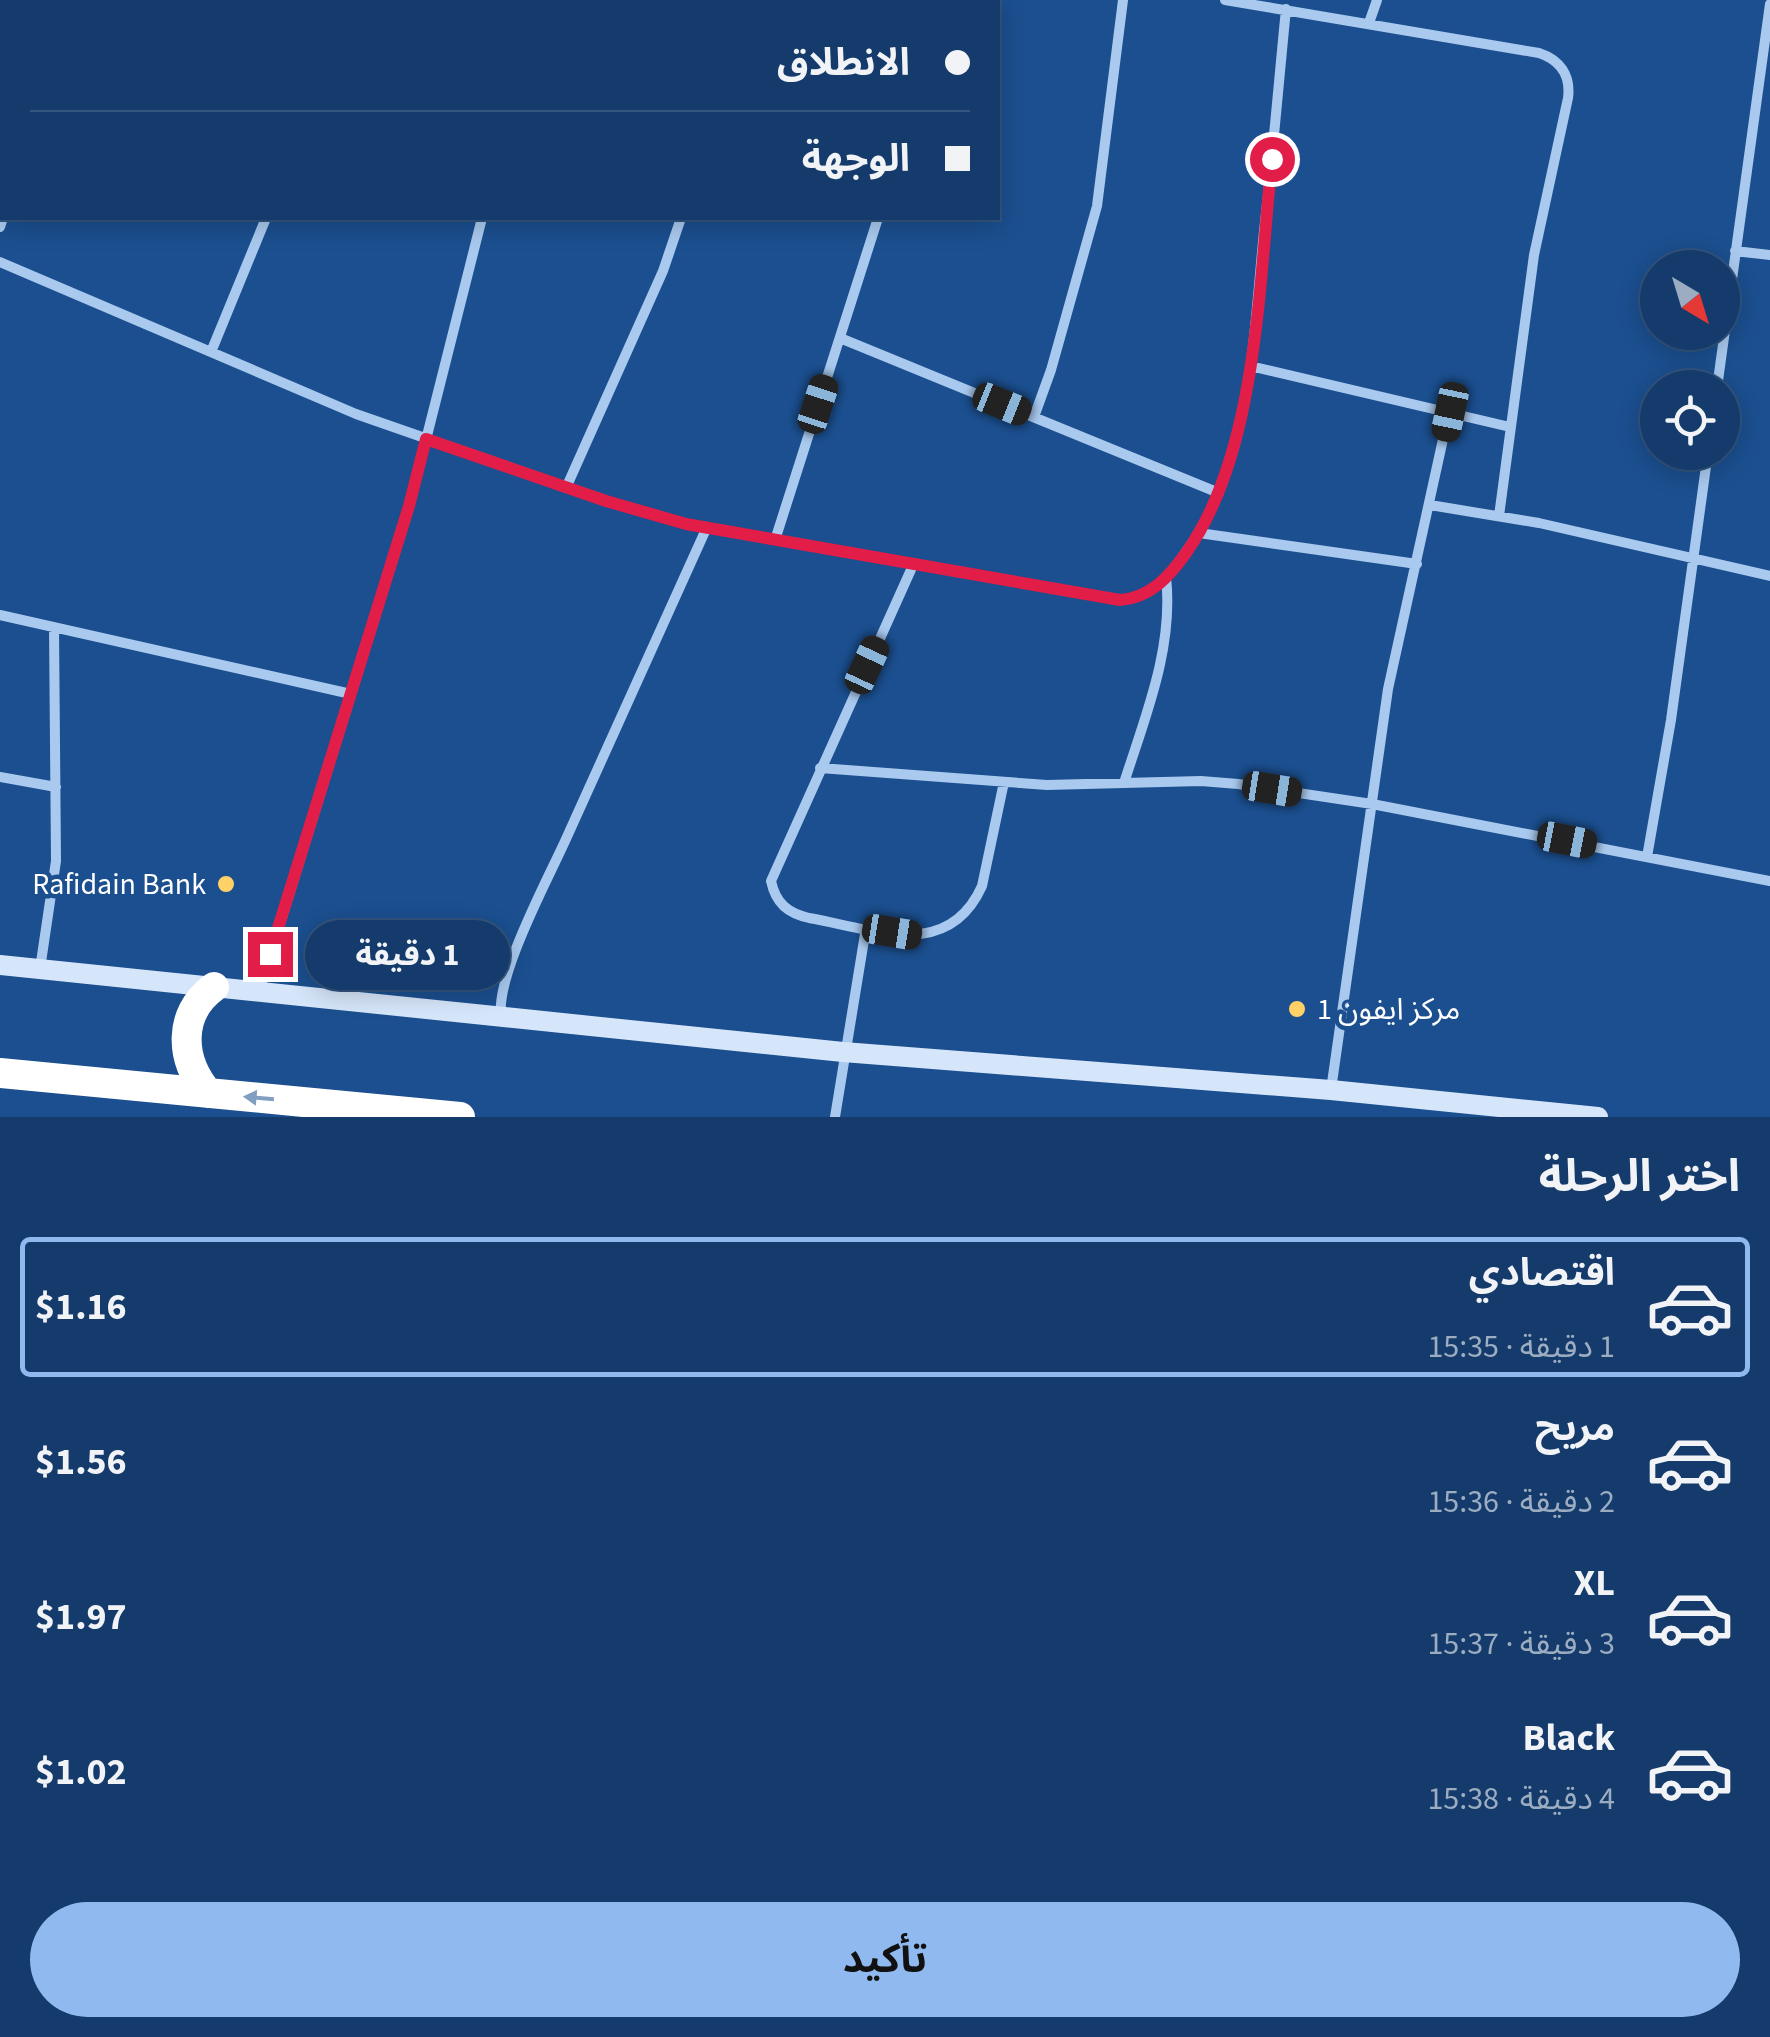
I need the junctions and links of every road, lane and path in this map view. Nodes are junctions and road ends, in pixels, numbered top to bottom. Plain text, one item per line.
1 (1122, 0) edge
2 (1225, 0) edge
3 (1378, 0) edge
4 (1770, 4) edge
5 (1286, 9) junction
6 (1369, 23) junction
7 (265, 220) edge
8 (481, 220) edge
9 (680, 220) edge
10 (877, 220) edge
11 (1736, 250) edge
12 (1740, 251) edge
13 (1770, 255) edge
14 (0, 262) edge
15 (840, 338) junction
16 (212, 352) junction
17 (1250, 366) junction
18 (1450, 412) junction
19 (1034, 417) junction
20 (1510, 428) junction
21 (426, 439) junction
22 (1705, 470) edge
23 (566, 488) junction
24 (1218, 492) junction
25 (1430, 504) junction
26 (1498, 516) junction
27 (707, 527) junction
28 (1198, 534) junction
29 (776, 538) junction
30 (1693, 558) junction
31 (914, 562) junction
32 (1416, 564) junction
33 (1770, 576) edge
34 (1166, 577) junction
35 (0, 615) edge
36 (54, 627) junction
37 (352, 694) junction
38 (820, 768) junction
39 (0, 777) edge
40 (1004, 782) junction
41 (1124, 783) junction
42 (56, 787) junction
43 (1372, 804) junction
44 (1647, 856) junction
45 (1770, 881) edge
46 (866, 928) junction
47 (0, 965) edge
48 (40, 969) junction
49 (214, 987) junction
50 (259, 992) junction
51 (501, 1016) junction
52 (843, 1052) junction
53 (0, 1073) edge
54 (1331, 1090) junction
55 (208, 1093) junction
56 (460, 1117) edge
57 (835, 1117) edge
58 (1598, 1117) edge

1 - 19 street
2 - 5 street
3 - 6 street
4 - 11 street
5 - 6 street
5 - 17 street
6 - 20 street
7 - 16 street
8 - 21 street
9 - 23 street
10 - 15 street
12 - 13 street
14 - 16 street
15 - 19 street
15 - 29 street
16 - 21 street
17 - 18 street
17 - 24 street
18 - 20 street
18 - 25 street
19 - 24 street
20 - 26 street
21 - 23 street
21 - 37 street
22 - 30 street
23 - 27 street
24 - 28 street
25 - 26 street
25 - 32 street
26 - 30 street
27 - 29 street
27 - 51 street
28 - 32 street
28 - 34 street
29 - 31 street
30 - 33 street
30 - 44 street
31 - 34 street
31 - 38 street
32 - 43 street
34 - 41 street
35 - 36 street
36 - 37 street
36 - 42 street
37 - 50 street
38 - 40 street
38 - 46 street
39 - 42 street
40 - 41 street
40 - 46 street
41 - 43 street
42 - 48 street
43 - 44 street
43 - 54 street
44 - 45 street
46 - 52 street
47 - 48 main road
48 - 49 main road
49 - 50 main road
49 - 55 highway
50 - 51 main road
51 - 52 main road
52 - 54 main road
52 - 57 street
53 - 55 highway
54 - 58 main road
56 -> 55 highway

